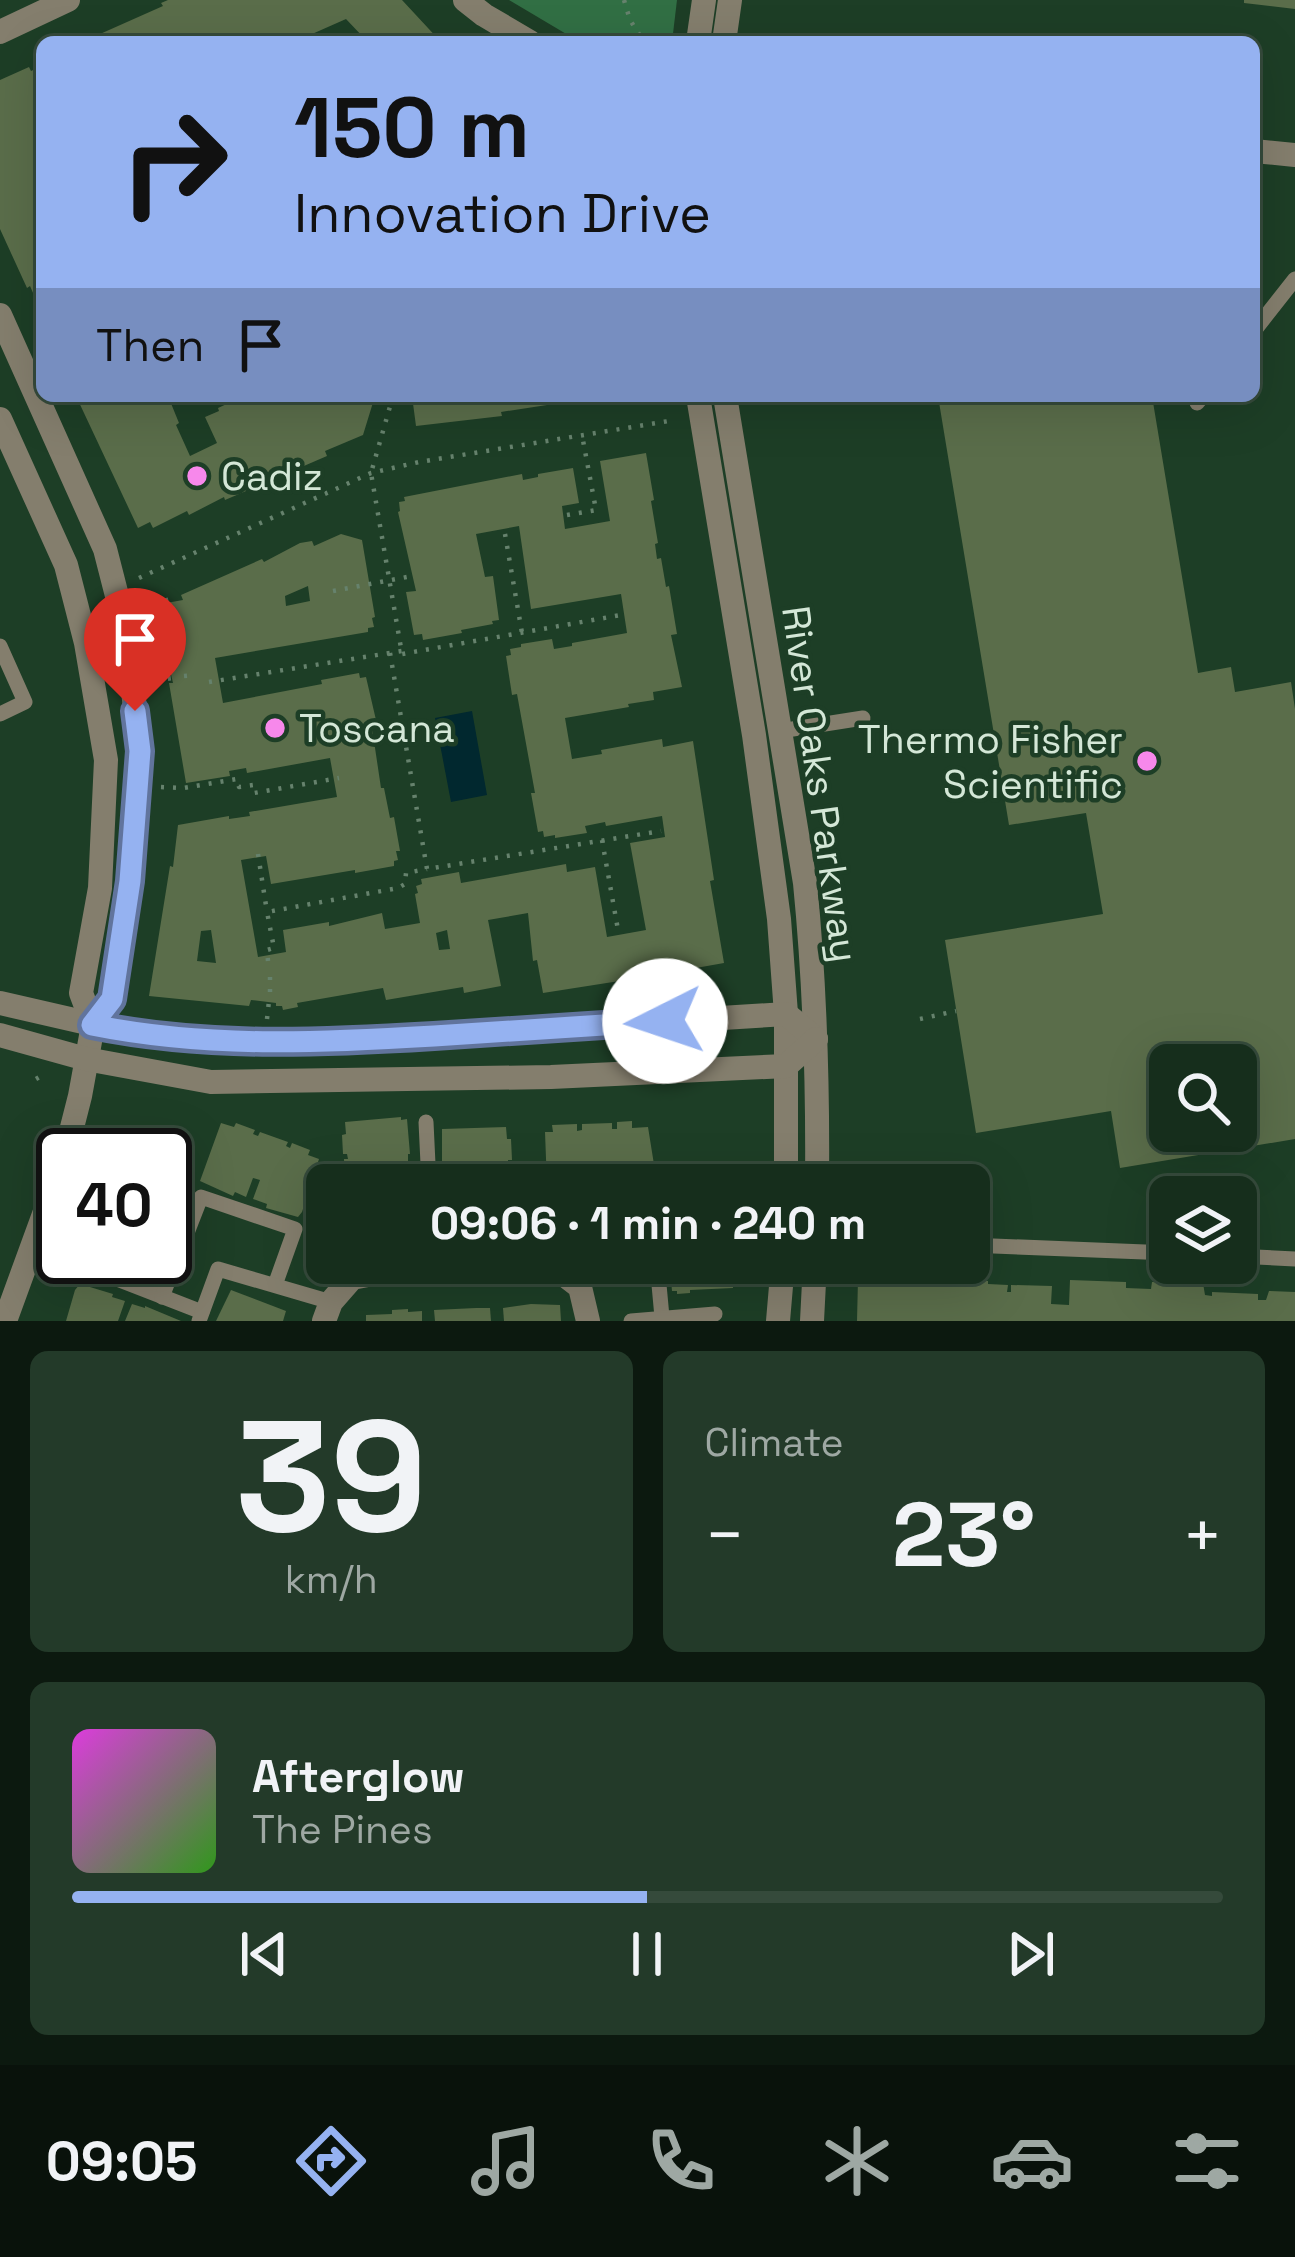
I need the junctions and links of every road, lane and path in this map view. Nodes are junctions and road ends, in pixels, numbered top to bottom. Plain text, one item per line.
1 (68, 0) edge
2 (466, 0) edge
3 (704, 0) edge
4 (730, 0) edge
5 (626, 1) edge
6 (0, 32) edge
7 (521, 36) edge
8 (640, 36) edge
9 (699, 36) edge
10 (725, 36) edge
11 (1260, 152) edge
12 (1295, 155) edge
13 (1295, 279) edge
14 (0, 315) edge
15 (1260, 323) edge
16 (36, 395) edge
17 (39, 402) edge
18 (390, 402) edge
19 (699, 402) edge
20 (726, 402) edge
21 (0, 418) edge
22 (675, 420) dead end
23 (582, 435) junction
24 (371, 473) junction
25 (738, 474) junction
26 (710, 479) junction
27 (567, 515) dead end
28 (505, 533) dead end
29 (407, 577) dead end
30 (389, 579) junction
31 (134, 580) dead end
32 (333, 591) dead end
33 (172, 599) dead end
34 (141, 606) dead end
35 (621, 615) dead end
36 (522, 633) junction
37 (0, 646) edge
38 (402, 650) junction
39 (390, 652) junction
40 (194, 675) dead end
41 (184, 676) dead end
42 (174, 678) dead end
43 (154, 681) dead end
44 (208, 682) dead end
45 (0, 714) edge
46 (862, 718) dead end
47 (780, 731) junction
48 (754, 735) junction
49 (339, 778) dead end
50 (161, 787) dead end
51 (661, 831) dead end
52 (602, 840) junction
53 (258, 854) dead end
54 (427, 869) junction
55 (267, 912) junction
56 (618, 930) dead end
57 (268, 962) dead end
58 (271, 977) dead end
59 (271, 992) dead end
60 (269, 1001) dead end
61 (0, 1003) edge
62 (956, 1011) dead end
63 (786, 1014) junction
64 (920, 1019) dead end
65 (267, 1020) dead end
66 (92, 1025) junction
67 (0, 1035) edge
68 (817, 1039) junction
69 (86, 1059) junction
70 (786, 1066) junction
71 (426, 1122) dead end
72 (71, 1128) edge
73 (428, 1164) edge
74 (786, 1164) edge
75 (817, 1164) edge
76 (36, 1236) edge
77 (990, 1246) edge
78 (1149, 1252) edge
79 (1257, 1257) edge
80 (1295, 1258) edge
81 (128, 1284) edge
82 (348, 1284) edge
83 (576, 1284) edge
84 (659, 1284) edge
85 (781, 1284) edge
86 (813, 1284) edge
87 (275, 1285) junction
88 (162, 1297) junction
89 (327, 1312) edge
90 (715, 1314) dead end
91 (201, 1317) edge
92 (662, 1317) junction
93 (5, 1321) edge
94 (588, 1321) edge
95 (631, 1321) edge
96 (778, 1321) edge
97 (812, 1321) edge

1 - 6 street
2 - 7 street
3 - 9 street
4 - 10 street
5 - 8 path
11 - 12 street
13 - 15 lane
14 - 16 street
17 - 66 street
18 - 24 path
19 - 26 street, River Oaks Parkway
20 - 25 street, River Oaks Parkway
21 - 66 street
22 - 23 path
23 - 24 path
23 - 27 path
24 - 30 path
24 - 31 path
25 - 26 street
25 - 47 street, River Oaks Parkway
26 - 48 street, River Oaks Parkway
28 - 36 path
29 - 30 path
30 - 32 path
30 - 38 path
33 - 34 path
35 - 36 path
36 - 38 path
37 - 45 lane
38 - 39 path
39 - 44 path
39 - 54 path
40 - 41 path
42 - 43 path
46 - 47 lane
47 - 48 street
47 - 68 street, River Oaks Parkway
48 - 63 street, River Oaks Parkway
49 - 50 path
51 - 52 path
52 - 54 path
52 - 56 path
53 - 55 path
54 - 55 path
55 - 57 path
58 - 59 path
60 - 65 path
61 - 66 street
62 - 64 path
63 - 66 street
63 - 68 street
63 - 70 street, River Oaks Parkway
66 - 69 street
67 - 69 street
68 - 70 street
68 - 75 street, River Oaks Parkway
69 - 70 street
69 - 72 street
70 - 74 street, River Oaks Parkway
71 - 73 lane
76 - 93 street
77 - 78 lane
79 - 80 lane
81 - 88 lane
82 - 89 street
83 - 94 street
84 - 92 lane
85 - 96 street
86 - 97 street
87 - 88 lane
87 - 89 lane
87 - 91 lane
88 - 91 lane
90 - 92 lane
92 - 95 lane

